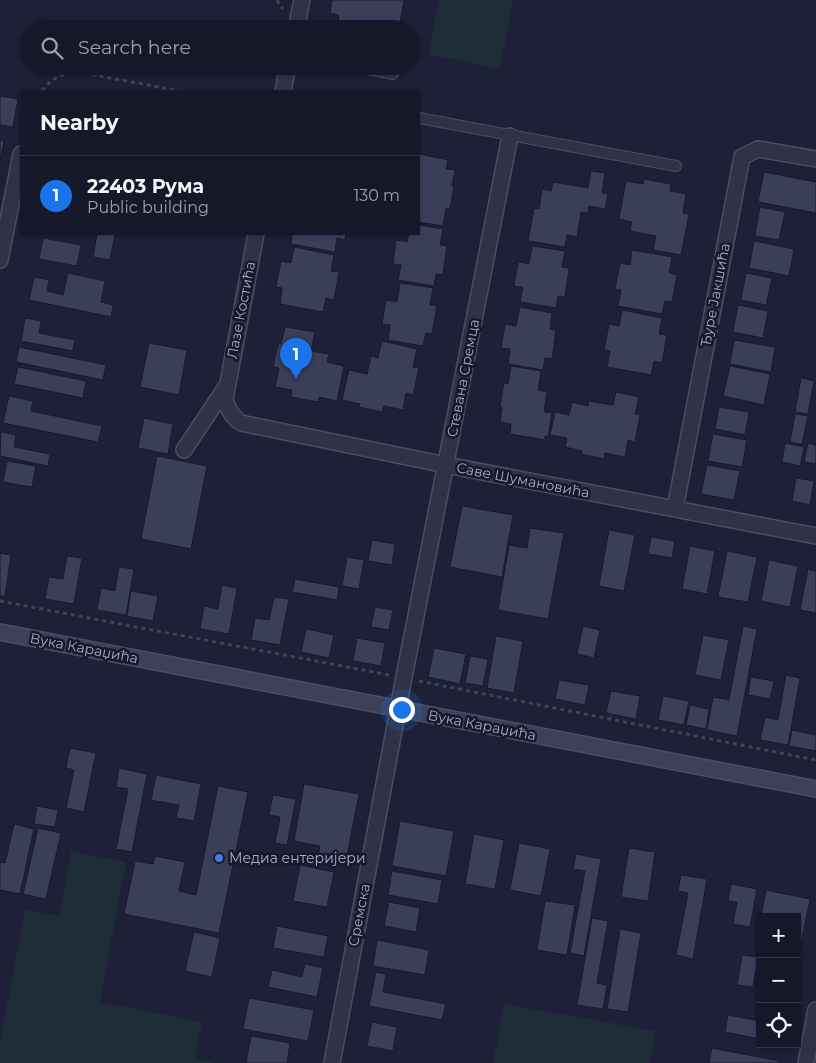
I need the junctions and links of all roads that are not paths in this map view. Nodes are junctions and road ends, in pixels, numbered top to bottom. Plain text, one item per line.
1 (302, 0) edge
2 (298, 20) edge
3 (287, 75) edge
4 (284, 90) edge
5 (420, 118) edge
6 (510, 136) junction
7 (20, 159) edge
8 (816, 159) edge
9 (676, 166) dead end
10 (256, 235) edge
11 (0, 260) edge
12 (226, 387) junction
13 (232, 416) joint
14 (184, 450) dead end
15 (446, 465) junction
16 (675, 509) junction
17 (816, 536) edge
18 (0, 632) edge
19 (398, 709) junction
20 (816, 789) edge
21 (816, 1010) edge
22 (332, 1063) edge
23 (806, 1063) edge

1 - 2 street
3 - 4 street
5 - 6 lane
6 - 9 lane
6 - 15 street, Стевана Сремца
7 - 11 street
8 - 16 street, Ђуре Јакшића
10 - 12 street, Лазе Костића
12 - 13 street, Лазе Костића
12 - 14 street, Лазе Костића
13 - 15 street, Саве Шумановића
15 - 16 street, Саве Шумановића
15 - 19 street, Стевана Сремца
16 - 17 street, Саве Шумановића
18 - 19 main road, Вука Караџића
19 - 20 main road, Вука Караџића
19 - 22 street, Сремска
21 - 23 street

